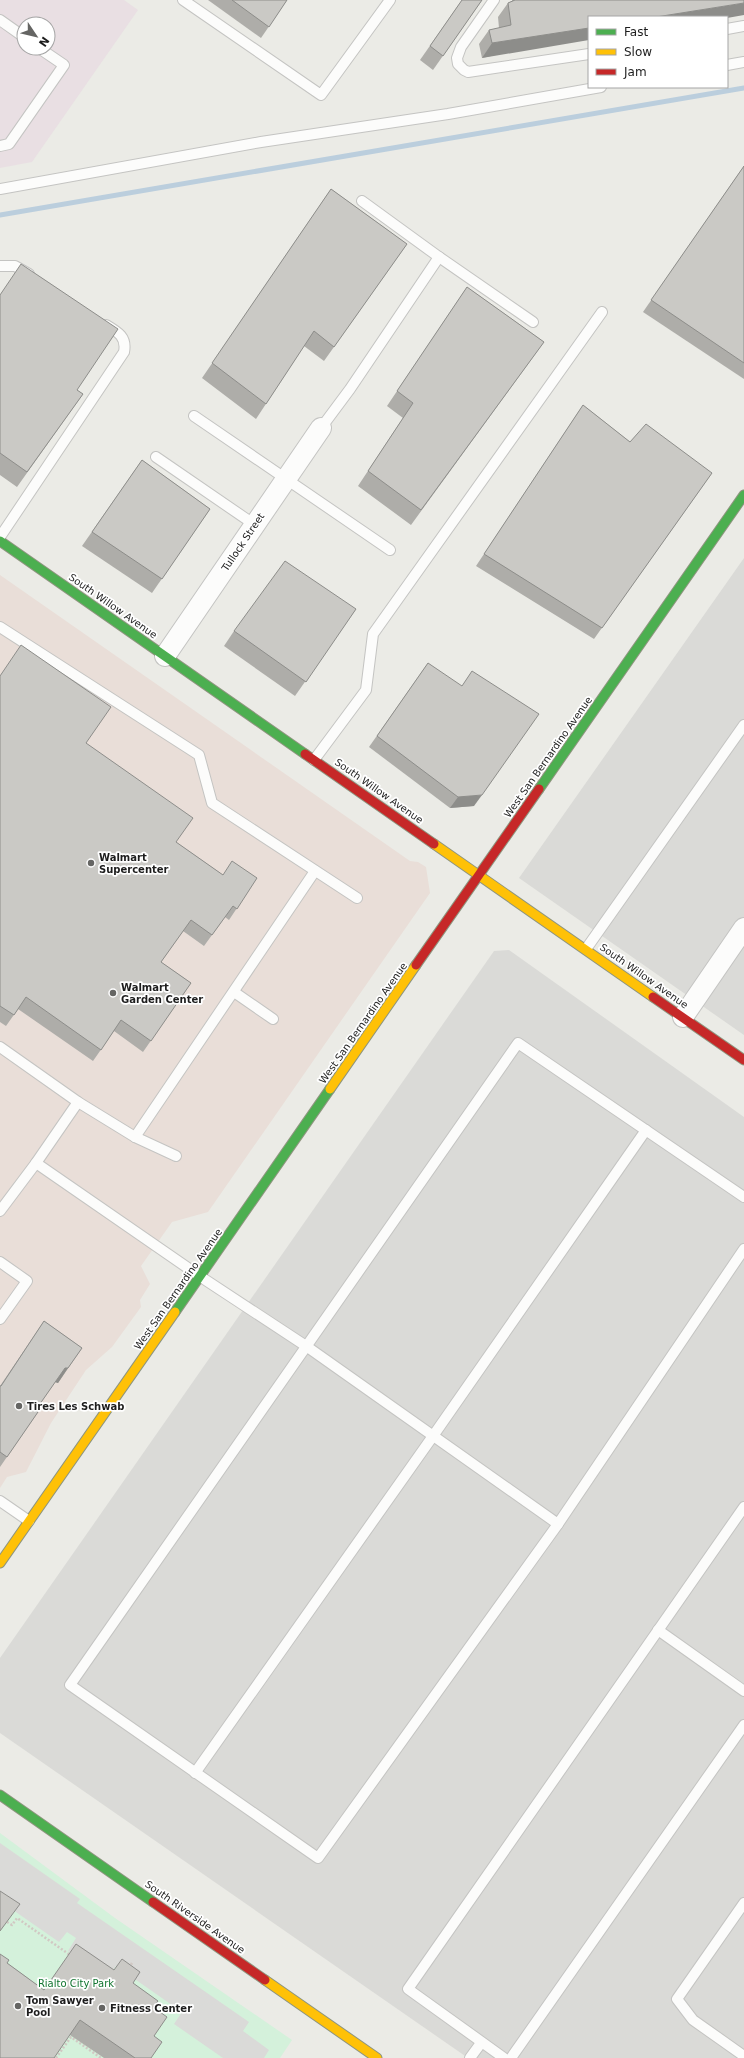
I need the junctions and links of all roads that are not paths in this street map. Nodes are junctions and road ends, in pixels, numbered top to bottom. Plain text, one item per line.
1 (183, 0) edge
2 (390, 0) edge
3 (494, 0) edge
4 (0, 20) edge
5 (744, 26) edge
6 (728, 29) edge
7 (16, 31) edge
8 (588, 54) edge
9 (51, 56) edge
10 (744, 62) edge
11 (728, 65) edge
12 (595, 88) edge
13 (0, 146) edge
14 (0, 189) edge
15 (362, 201) dead end
16 (439, 257) junction
17 (0, 266) edge
18 (38, 280) edge
19 (602, 312) dead end
20 (96, 318) edge
21 (533, 322) dead end
22 (194, 416) dead end
23 (320, 428) joint
24 (156, 457) dead end
25 (286, 478) junction
26 (744, 495) edge
27 (255, 525) junction
28 (0, 537) edge
29 (0, 541) edge
30 (390, 550) dead end
31 (0, 627) edge
32 (165, 656) junction
33 (744, 725) edge
34 (314, 760) junction
35 (315, 871) junction
36 (479, 874) junction
37 (357, 898) dead end
38 (744, 928) edge
39 (586, 949) junction
40 (234, 992) junction
41 (683, 1017) junction
42 (272, 1018) dead end
43 (0, 1047) edge
44 (744, 1060) edge
45 (78, 1102) junction
46 (646, 1130) junction
47 (135, 1137) junction
48 (176, 1156) dead end
49 (36, 1163) junction
50 (744, 1198) edge
51 (0, 1211) edge
52 (744, 1250) edge
53 (0, 1262) edge
54 (201, 1276) junction
55 (0, 1318) edge
56 (306, 1346) junction
57 (434, 1436) junction
58 (0, 1500) edge
59 (744, 1507) edge
60 (29, 1521) junction
61 (558, 1524) junction
62 (0, 1563) edge
63 (658, 1630) junction
64 (744, 1691) edge
65 (744, 1725) edge
66 (195, 1773) junction
67 (0, 1795) edge
68 (744, 1903) edge
69 (481, 2042) junction
70 (738, 2055) edge
71 (378, 2058) edge
72 (470, 2058) edge
73 (504, 2058) edge
74 (511, 2058) edge

1 - 2 lane
3 - 8 lane
4 - 7 lane
5 - 6 lane
9 - 13 lane
10 - 11 lane
12 - 14 lane
15 - 16 lane
16 - 21 lane
16 - 23 lane
17 - 18 lane
19 - 34 lane
20 - 28 lane
22 - 25 lane
23 - 25 street, Tullock Street
24 - 27 lane
25 - 27 street, Tullock Street
25 - 30 lane
26 - 36 main road, West San Bernardino Avenue
27 - 32 street, Tullock Street
29 - 32 main road, South Willow Avenue
31 - 35 lane
32 - 34 main road, South Willow Avenue
33 - 39 lane
34 - 36 main road, South Willow Avenue
35 - 37 lane
35 - 40 lane
36 - 39 main road, South Willow Avenue
36 - 54 main road, West San Bernardino Avenue
38 - 41 street
39 - 41 main road, South Willow Avenue
40 - 42 lane
40 - 47 lane
41 - 44 main road, South Willow Avenue
43 - 45 lane
45 - 47 lane
45 - 49 lane
46 - 50 lane
46 - 56 lane
46 - 57 lane
47 - 48 lane
49 - 51 lane
49 - 54 lane
52 - 61 lane
53 - 55 lane
54 - 56 lane
54 - 60 main road, West San Bernardino Avenue
56 - 57 lane
56 - 66 lane
57 - 61 lane
57 - 66 lane
58 - 60 lane
59 - 63 lane
60 - 62 main road, West San Bernardino Avenue
61 - 66 lane
63 - 64 lane
63 - 69 lane
65 - 74 lane
67 - 71 main road, South Riverside Avenue
68 - 70 lane
69 - 72 lane
69 - 73 lane

